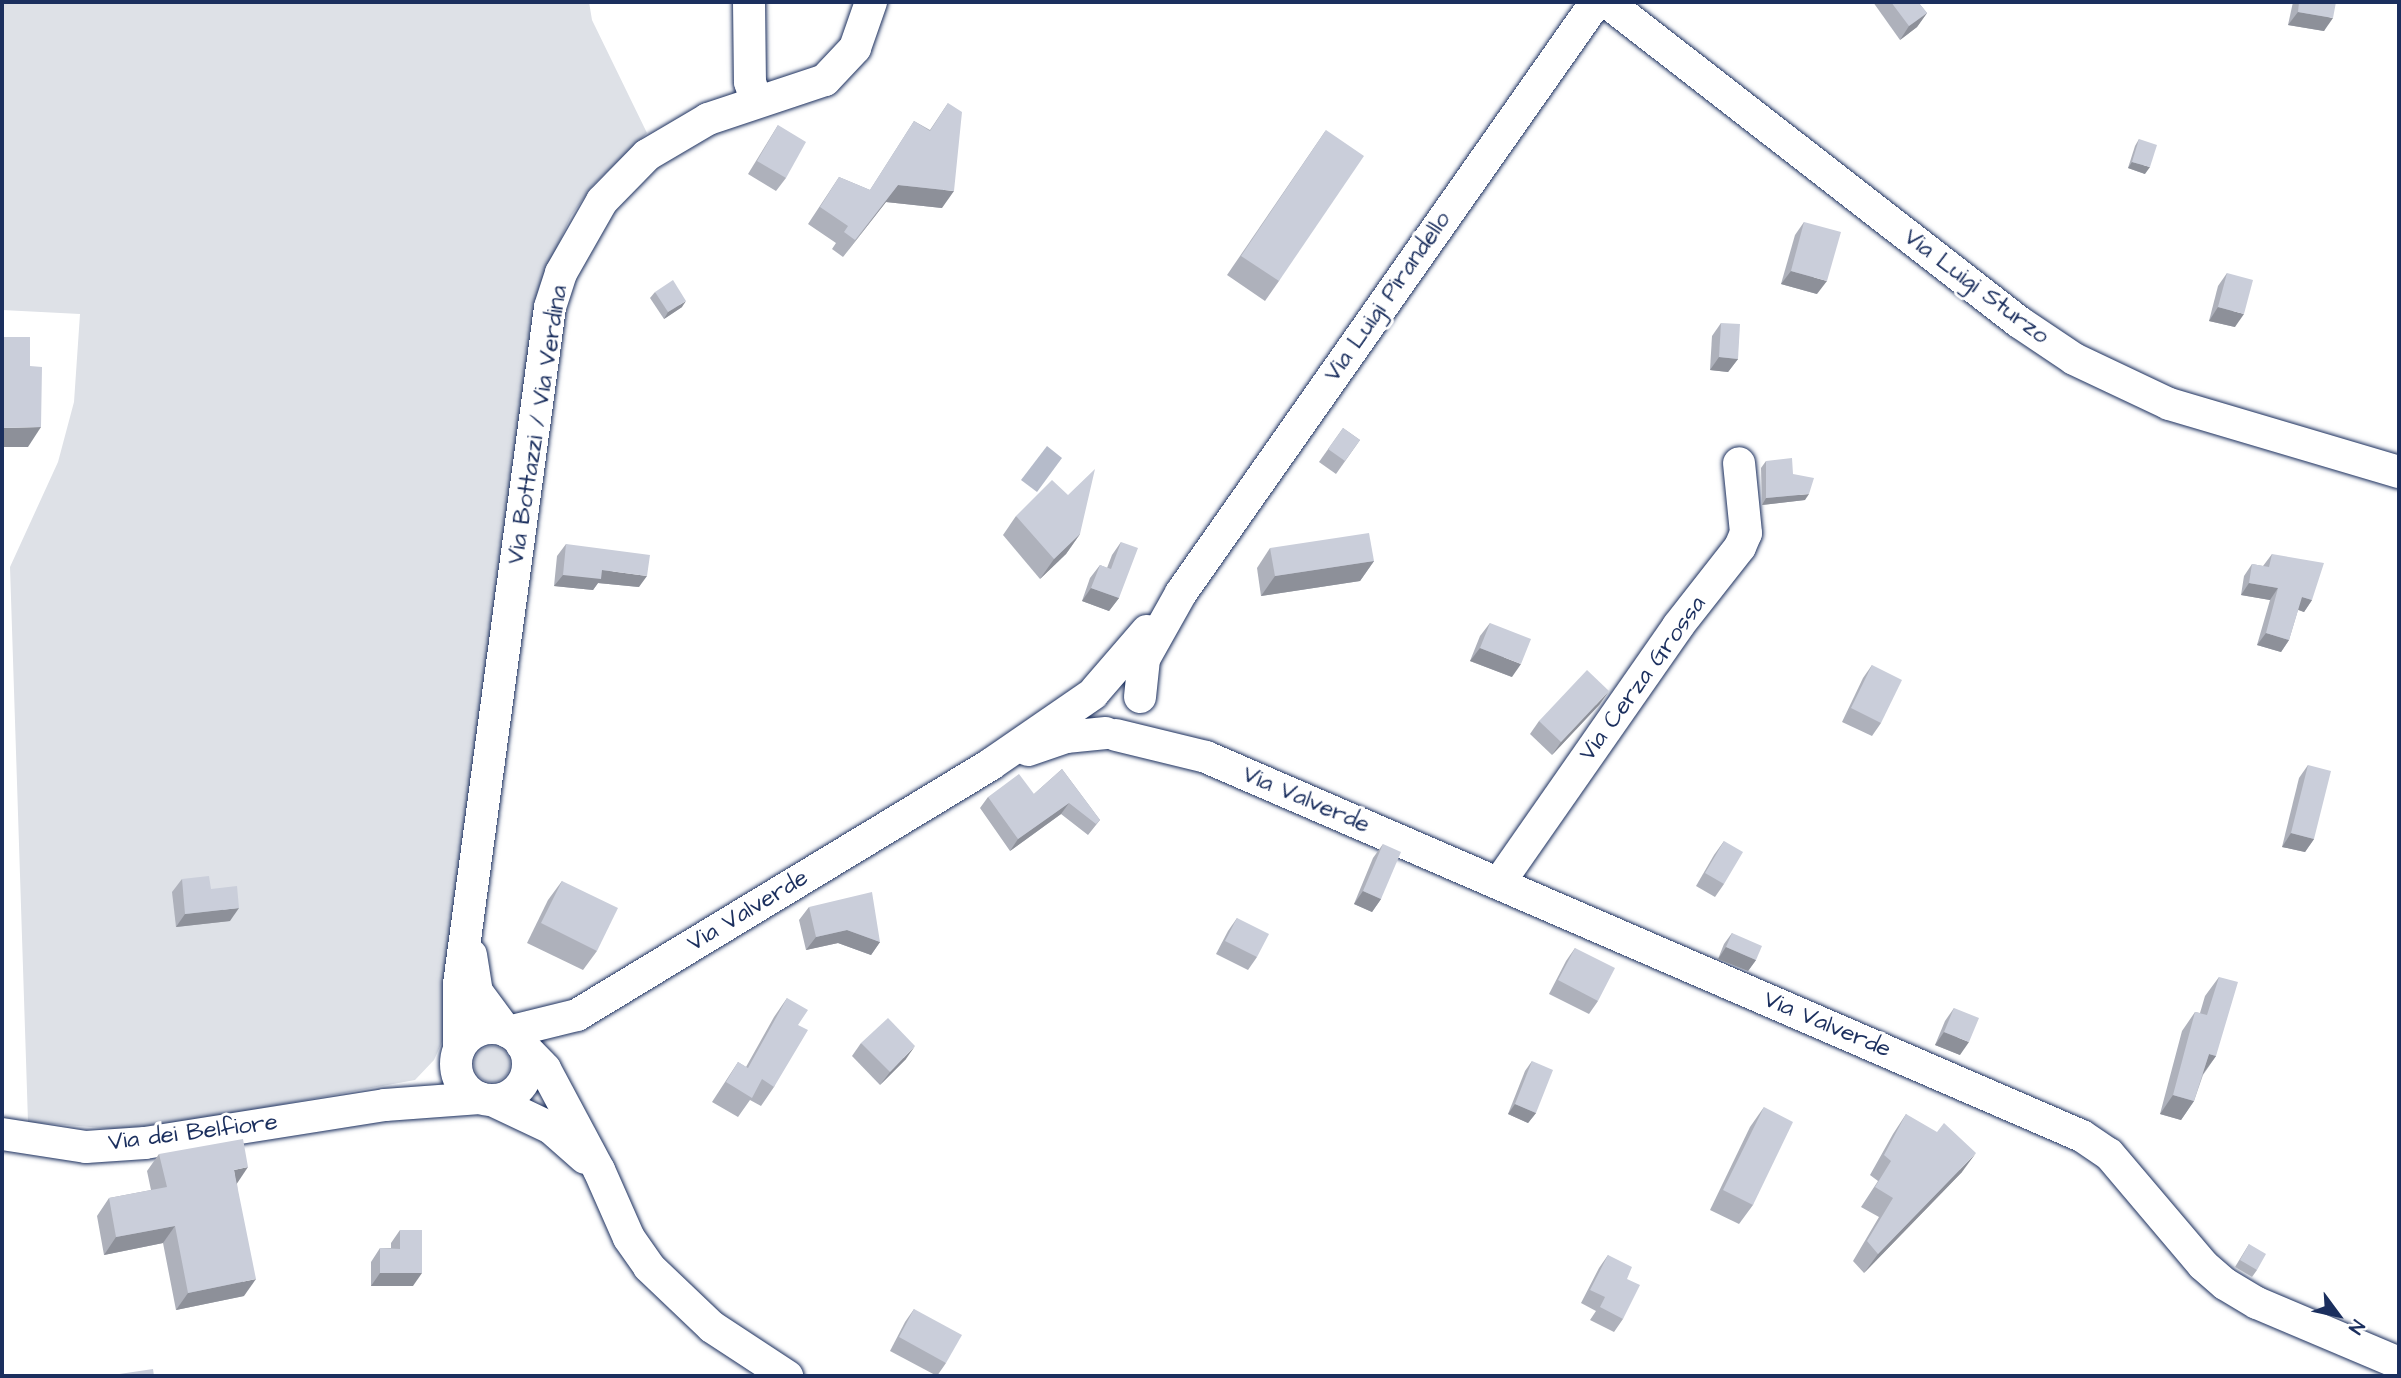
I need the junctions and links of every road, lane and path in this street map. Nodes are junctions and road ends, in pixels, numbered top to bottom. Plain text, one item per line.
1 (749, 2) edge
2 (871, 2) edge
3 (1596, 2) edge
4 (1607, 2) edge
5 (757, 100) junction
6 (1739, 463) dead end
7 (2399, 472) edge
8 (1181, 593) junction
9 (1095, 692) junction
10 (1141, 702) junction
11 (1111, 734) junction
12 (1206, 757) junction
13 (991, 764) junction
14 (1499, 883) junction
15 (469, 926) junction
16 (518, 1050) junction
17 (458, 1052) junction
18 (486, 1099) junction
19 (385, 1105) junction
20 (2, 1134) edge
21 (599, 1170) junction
22 (2399, 1363) edge
23 (787, 1376) edge

1 - 5 street
2 - 5 street, Via Bottazzi / Via Verdina
3 - 8 street, Via Luigi Pirandello
4 - 7 street, Via Luigi Sturzo
5 - 15 street, Via Bottazzi / Via Verdina
6 - 14 street, Via Cerza Grossa
8 - 9 street
8 - 10 street
9 - 10 street
9 - 11 street
9 - 13 street
10 - 11 street
10 - 12 street
11 - 12 street
11 - 13 street
12 - 14 street, Via Valverde
13 - 16 street, Via Valverde
14 - 22 street, Via Valverde
15 - 16 street
15 - 17 street
16 - 17 street
16 - 18 street
16 - 21 street
17 - 18 street
17 - 19 street
18 - 19 street
18 - 21 street
19 - 20 street, Via dei Belfiore
21 - 23 street

